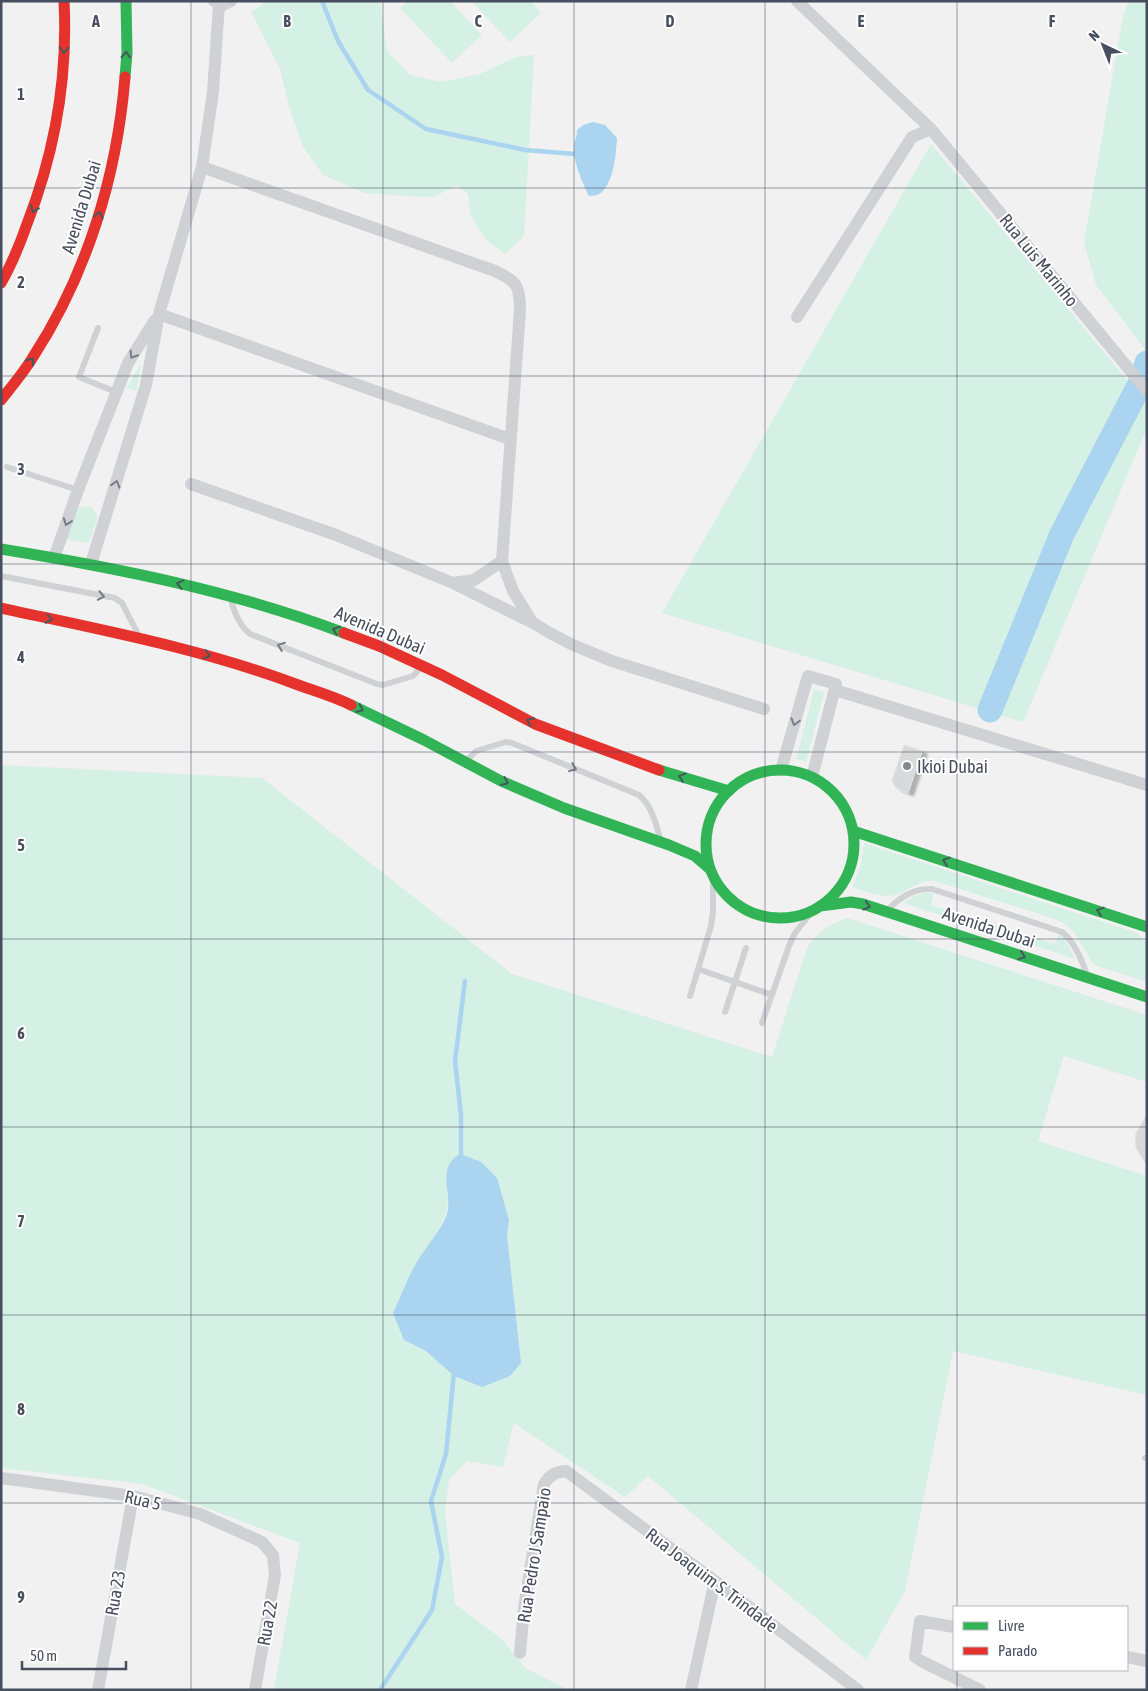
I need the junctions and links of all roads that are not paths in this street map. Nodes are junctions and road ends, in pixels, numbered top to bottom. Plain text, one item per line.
1 (64, 1) edge
2 (126, 1) edge
3 (797, 1) edge
4 (221, 2) edge
5 (931, 129) junction
6 (202, 167) junction
7 (1, 283) edge
8 (159, 314) junction
9 (797, 317) dead end
10 (98, 328) dead end
11 (116, 392) junction
12 (1147, 392) edge
13 (1, 400) edge
14 (510, 438) junction
15 (7, 468) dead end
16 (191, 484) dead end
17 (78, 490) junction
18 (1, 549) edge
19 (54, 558) junction
20 (502, 561) junction
21 (91, 564) junction
22 (1, 576) edge
23 (453, 583) junction
24 (231, 597) junction
25 (1, 608) edge
26 (532, 622) junction
27 (140, 638) junction
28 (421, 666) junction
29 (835, 690) junction
30 (764, 709) dead end
31 (466, 762) junction
32 (781, 770) junction
33 (812, 777) junction
34 (1147, 785) edge
35 (729, 791) junction
36 (853, 831) junction
37 (661, 842) junction
38 (712, 872) junction
39 (817, 908) junction
40 (887, 912) junction
41 (1146, 928) edge
42 (746, 948) dead end
43 (698, 969) junction
44 (1088, 978) junction
45 (735, 982) junction
46 (772, 995) junction
47 (690, 996) dead end
48 (1147, 997) edge
49 (725, 1012) dead end
50 (762, 1023) dead end
51 (566, 1471) joint
52 (1, 1478) edge
53 (133, 1496) junction
54 (273, 1555) joint
55 (715, 1581) junction
56 (953, 1627) edge
57 (520, 1653) dead end
58 (1128, 1657) edge
59 (1147, 1661) edge
60 (98, 1690) edge
61 (256, 1690) edge
62 (691, 1690) edge
63 (858, 1690) edge
64 (980, 1690) edge

1 -> 7 street
13 -> 2 street, Avenida Dubai
3 - 5 street, Rua Luis Marinho
4 - 6 street
5 - 9 street
5 - 12 street, Rua Luis Marinho
6 - 8 street
6 - 14 street
8 -> 11 street
8 - 14 street
21 -> 8 street
10 - 11 lane
11 - 17 street
14 - 20 street
15 - 17 lane
16 - 23 street
17 -> 19 street
18 - 19 street, Avenida Dubai
19 - 21 street, Avenida Dubai
20 - 23 street
20 - 26 street
24 -> 21 street, Avenida Dubai
22 -> 27 lane
23 - 26 street
28 -> 24 street, Avenida Dubai
28 -> 24 lane
25 -> 27 street, Avenida Dubai
26 - 30 street
27 -> 31 street, Avenida Dubai
35 -> 28 street, Avenida Dubai
29 -> 32 street
29 - 33 street
29 - 34 street
31 -> 37 street, Avenida Dubai
31 -> 37 lane
32 - 33 street, Avenida Dubai
32 - 35 street, Avenida Dubai
33 - 36 street, Avenida Dubai
35 - 38 street, Avenida Dubai
36 - 39 street, Avenida Dubai
41 -> 36 street
37 - 38 street, Avenida Dubai
38 - 39 street, Avenida Dubai
38 - 43 lane
39 -> 40 street, Avenida Dubai
39 - 46 lane
40 -> 44 street, Avenida Dubai
40 - 44 lane
42 - 45 lane
43 - 45 lane
43 - 47 lane
44 - 48 street, Avenida Dubai
45 - 46 lane
45 - 49 lane
46 - 50 lane
51 - 55 street, Rua Joaquim S. Trindade
51 - 57 street, Rua Pedro J Sampaio
52 - 53 street, Rua 5
53 - 54 street, Rua 5
53 - 60 street, Rua 23
54 - 61 street, Rua 22
55 - 62 street
55 - 63 street, Rua Joaquim S. Trindade
56 - 64 street
58 - 59 street

